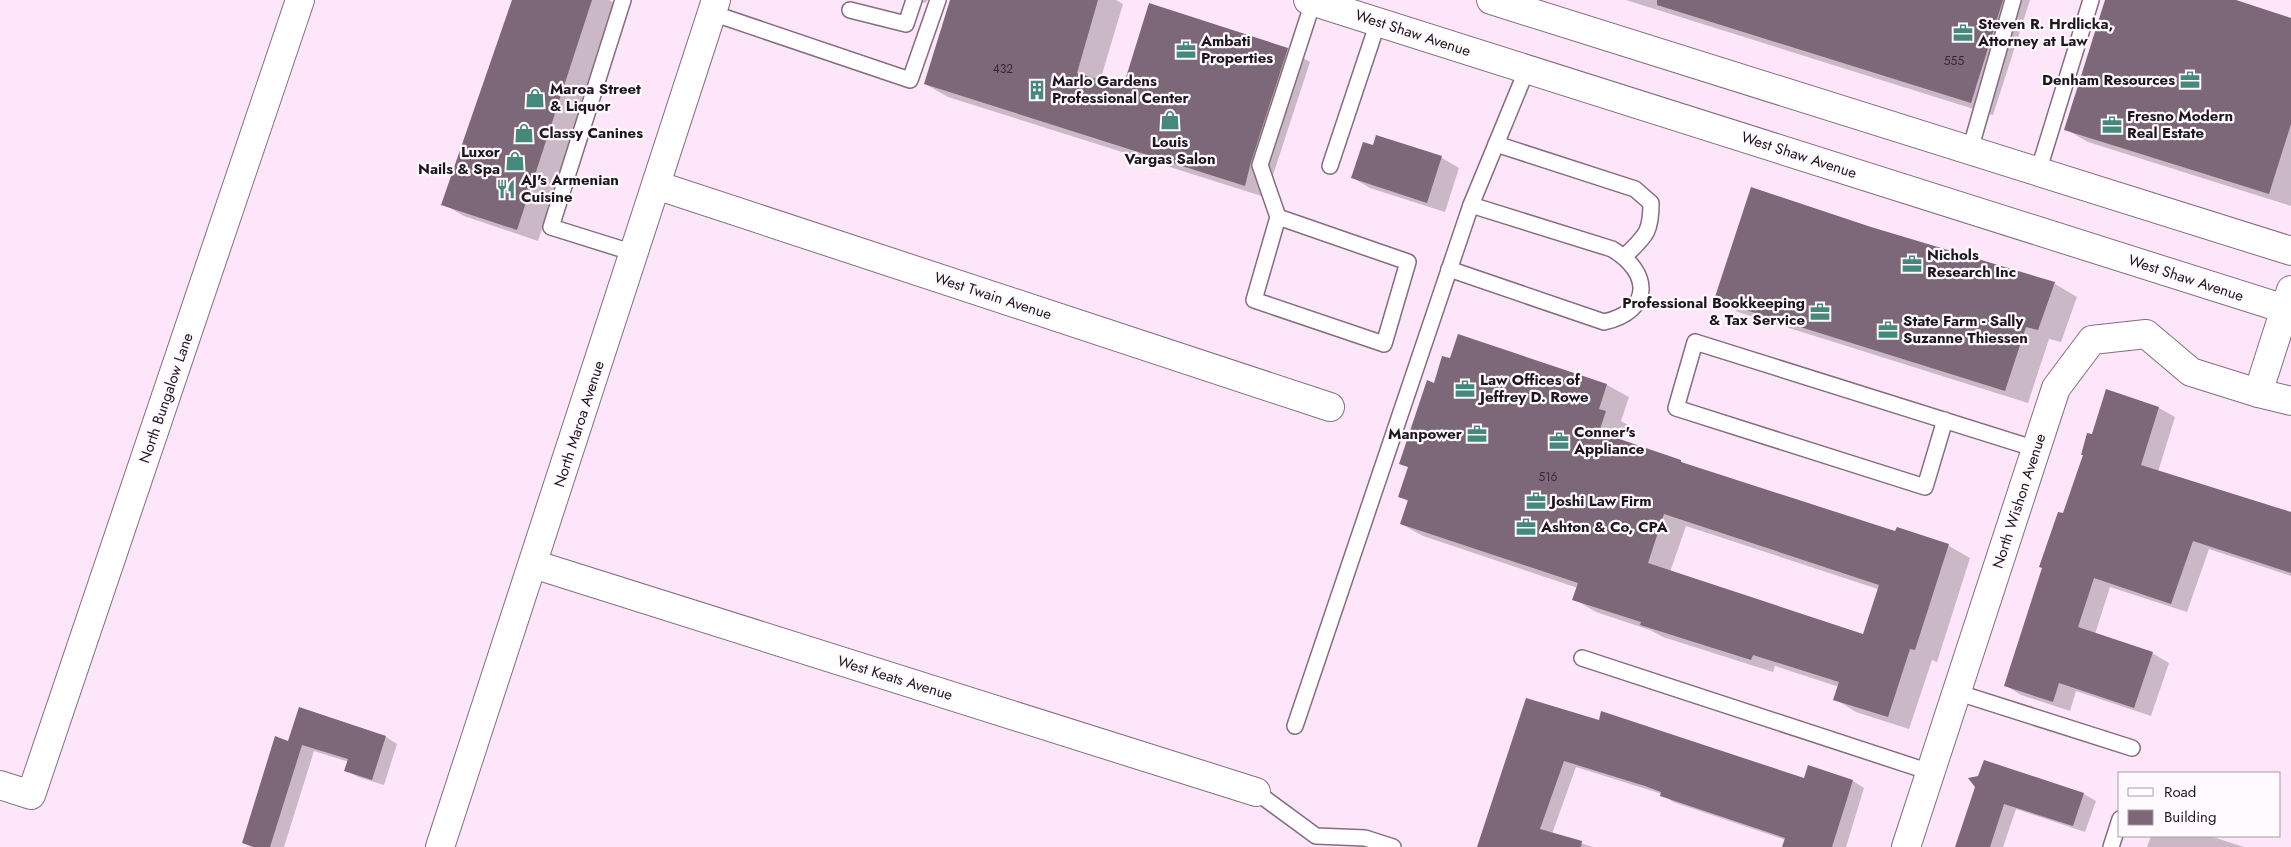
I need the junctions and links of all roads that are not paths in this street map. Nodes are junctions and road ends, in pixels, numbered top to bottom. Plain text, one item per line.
1 (300, 0) edge
2 (623, 0) edge
3 (914, 0) edge
4 (938, 0) edge
5 (1491, 0) edge
6 (2013, 0) edge
7 (2091, 0) edge
8 (1310, 1) edge
9 (1522, 5) edge
10 (714, 7) edge
11 (850, 10) dead end
12 (1378, 22) junction
13 (1527, 69) junction
14 (1496, 144) junction
15 (1970, 150) junction
16 (1330, 166) dead end
17 (2038, 172) junction
18 (656, 185) junction
19 (1471, 205) junction
20 (1278, 217) junction
21 (2291, 251) edge
22 (634, 253) junction
23 (1624, 257) junction
24 (1449, 269) junction
25 (2289, 303) edge
26 (2258, 393) junction
27 (2291, 400) edge
28 (1330, 408) dead end
29 (1945, 420) junction
30 (2036, 449) junction
31 (533, 564) junction
32 (1582, 658) dead end
33 (1956, 692) junction
34 (1294, 726) dead end
35 (2132, 748) dead end
36 (1930, 772) junction
37 (0, 785) edge
38 (1256, 792) joint
39 (2118, 825) edge
40 (440, 847) edge
41 (1393, 847) edge
42 (1906, 847) edge
43 (2111, 847) edge

1 - 37 street, North Bungalow Lane
2 - 22 lane
3 - 11 lane
4 - 10 lane
5 - 9 street
6 - 15 lane
7 - 17 lane
8 - 12 street, West Shaw Avenue
8 - 20 lane
9 - 15 street
10 - 18 street, North Maroa Avenue
12 - 13 street, West Shaw Avenue
12 - 16 lane
13 - 14 lane
13 - 25 street, West Shaw Avenue
14 - 19 lane
14 - 23 lane
15 - 17 street
17 - 21 street
18 - 22 street, North Maroa Avenue
18 - 28 street, West Twain Avenue
19 - 23 lane
19 - 24 lane
20 - 20 lane
22 - 31 street, North Maroa Avenue
23 - 24 lane
24 - 34 lane
25 - 26 street
26 - 27 street, North Wishon Avenue
26 - 30 street, North Wishon Avenue
29 - 29 lane
29 - 30 lane
30 - 33 street, North Wishon Avenue
31 - 38 street, West Keats Avenue
31 - 40 street, North Maroa Avenue
32 - 36 lane
33 - 35 lane
33 - 36 street, North Wishon Avenue
36 - 42 street, North Wishon Avenue
38 - 41 lane
39 - 43 lane

